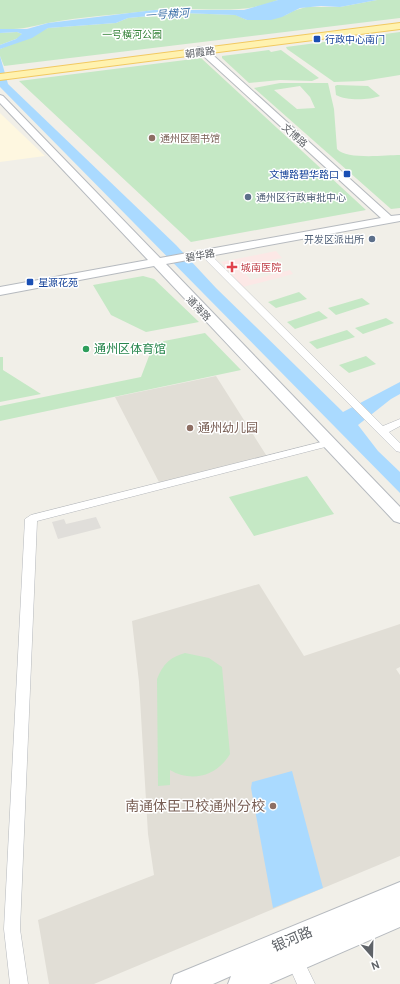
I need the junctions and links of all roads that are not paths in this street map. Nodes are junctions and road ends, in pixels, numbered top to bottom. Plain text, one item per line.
1 (400, 25) edge
2 (202, 50) junction
3 (5, 74) edge
4 (0, 98) edge
5 (395, 219) edge
6 (205, 254) junction
7 (157, 263) junction
8 (0, 291) edge
9 (400, 422) edge
10 (382, 431) junction
11 (329, 443) junction
12 (400, 449) edge
13 (400, 516) edge
14 (400, 893) edge
15 (400, 915) edge
16 (290, 951) junction
17 (19, 984) edge
18 (183, 984) edge
19 (240, 984) edge
20 (306, 984) edge

1 - 2 main road, 朝霞路
2 - 3 main road, 朝霞路
2 - 5 street, 文博路
4 - 7 street, 通海路
5 - 6 street, 碧华路
6 - 7 street, 碧华路
6 - 10 street
7 - 8 street, 碧华路
7 - 11 street, 通海路
9 - 10 street
10 - 12 street
11 - 13 street, 通海路
11 - 17 street
14 - 16 street, 银河路
15 - 16 street, 银河路
16 - 18 street, 银河路
16 - 19 street, 银河路
16 - 20 street

